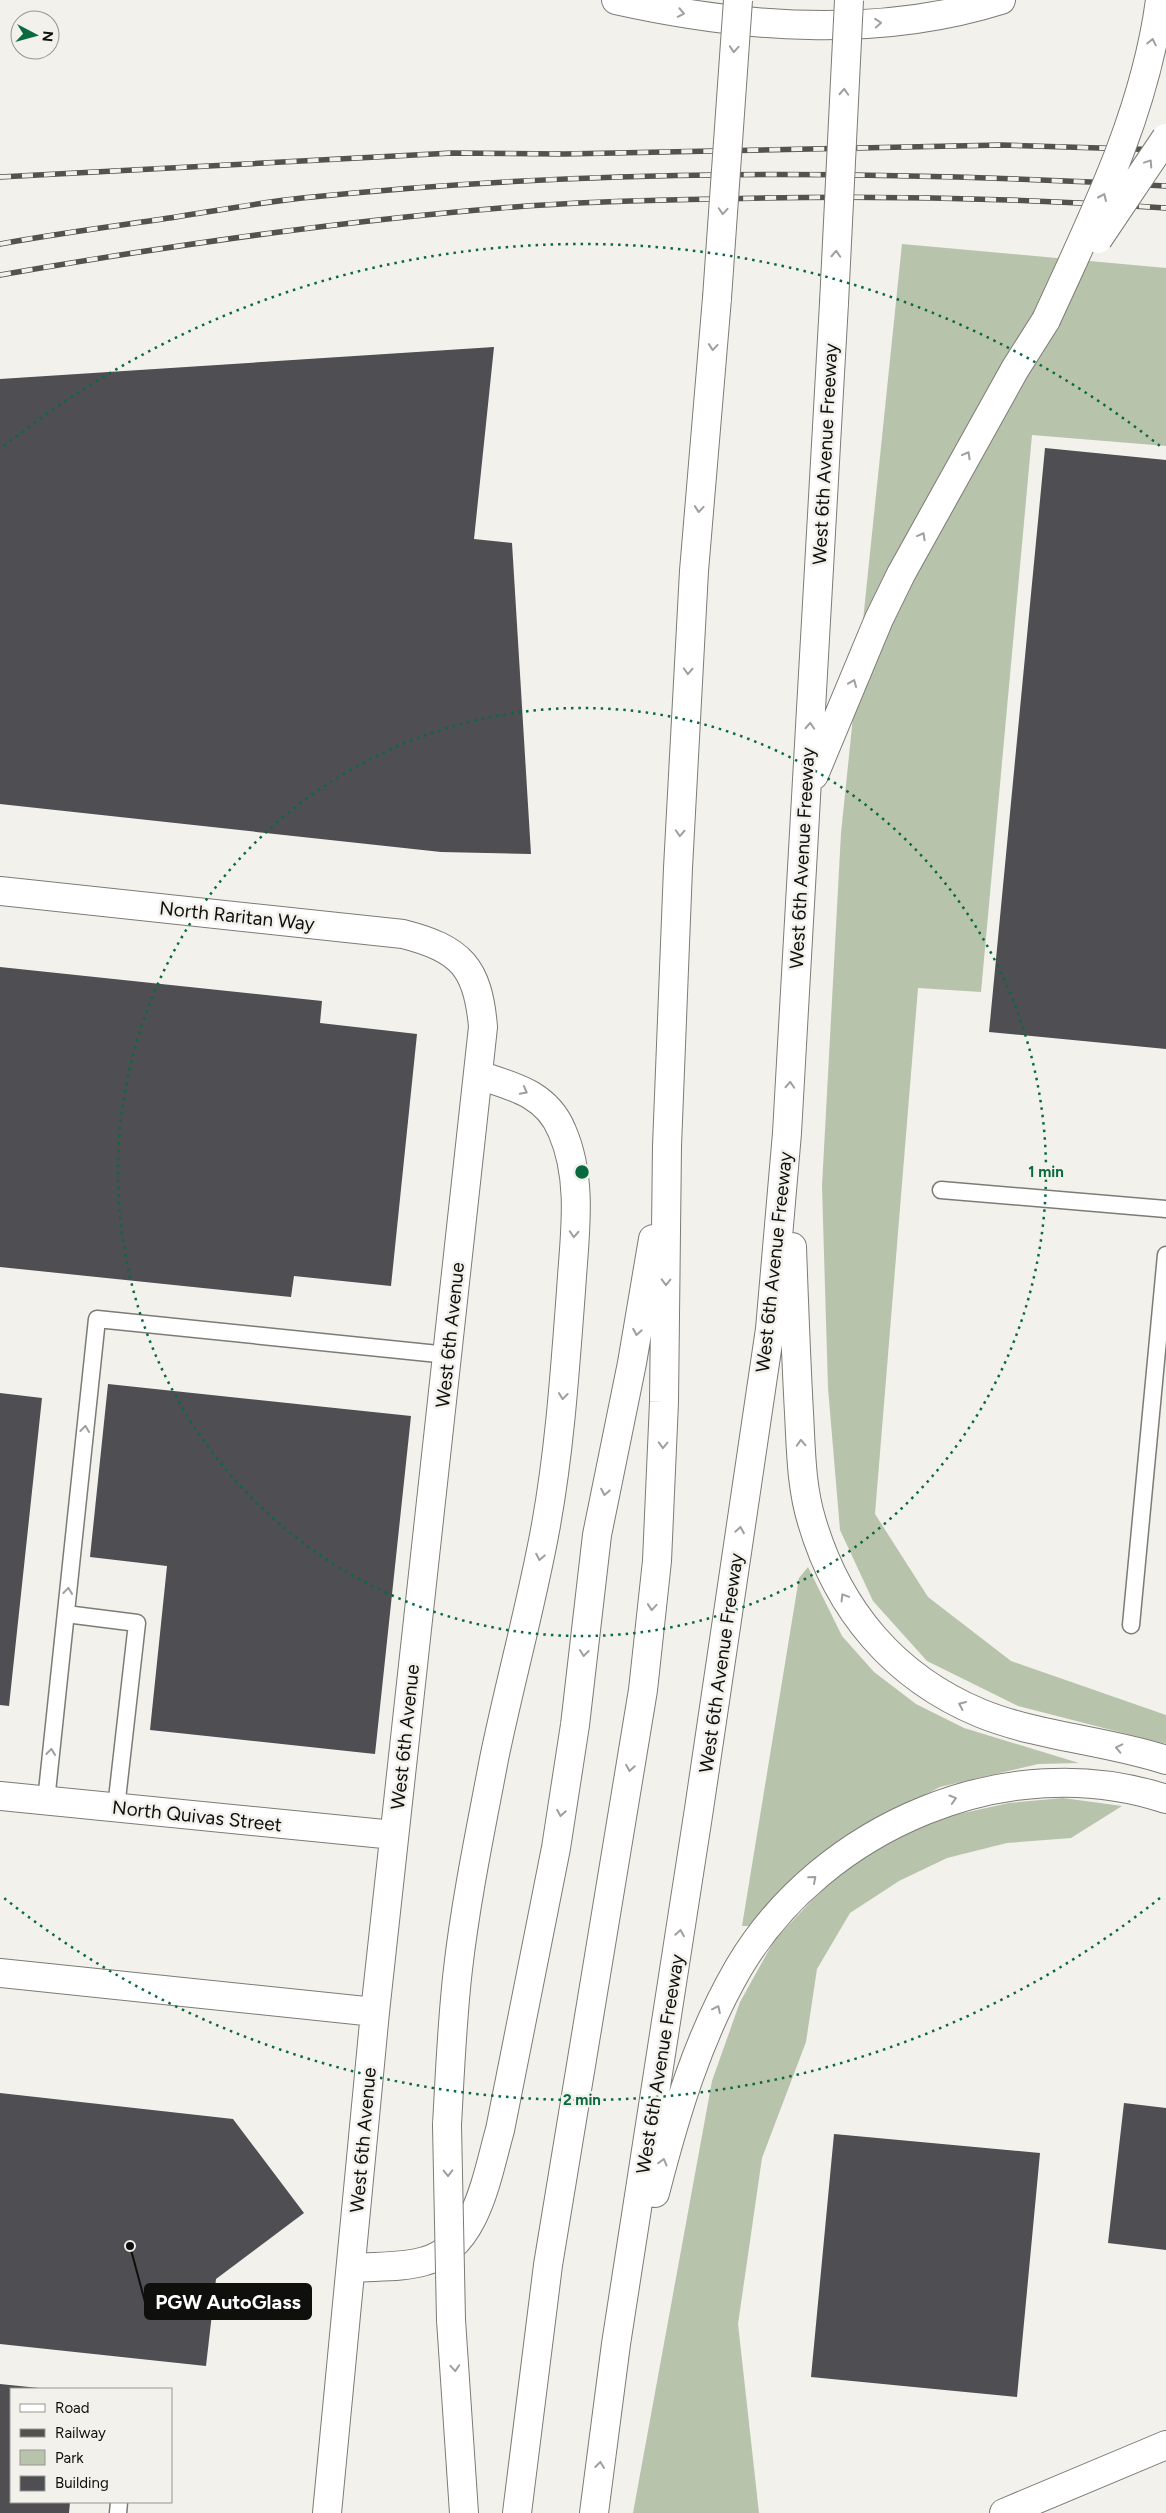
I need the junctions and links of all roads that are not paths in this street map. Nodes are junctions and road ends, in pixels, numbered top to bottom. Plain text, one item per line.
1 (616, 0) edge
2 (738, 0) edge
3 (849, 0) edge
4 (1001, 0) edge
5 (1160, 0) edge
6 (1166, 138) edge
7 (1046, 320) junction
8 (806, 792) junction
9 (0, 891) edge
10 (466, 965) joint
11 (478, 1075) junction
12 (787, 1134) junction
13 (667, 1146) junction
14 (941, 1190) dead end
15 (1166, 1209) edge
16 (1166, 1255) edge
17 (448, 1355) junction
18 (66, 1614) junction
19 (1130, 1625) dead end
20 (1166, 1760) edge
21 (0, 1796) edge
22 (1166, 1799) edge
23 (46, 1801) junction
24 (116, 1808) junction
25 (394, 1836) junction
26 (0, 1973) edge
27 (375, 2012) junction
28 (352, 2268) junction
29 (616, 2344) junction
30 (1166, 2445) edge
31 (327, 2513) edge
32 (464, 2513) edge
33 (517, 2513) edge
34 (594, 2513) edge
35 (1004, 2513) edge

1 -> 4 main road
2 -> 13 main road, bridge
8 -> 3 main road, West 6th Avenue Freeway, bridge
7 -> 5 main road, bridge
7 -> 6 main road, bridge
8 -> 7 main road
12 -> 8 main road, West 6th Avenue Freeway
9 - 10 main road, North Raritan Way
10 - 11 main road, West 6th Avenue
11 - 17 main road, West 6th Avenue
11 -> 32 main road, bridge
20 -> 12 main road
29 -> 12 main road, West 6th Avenue Freeway
13 -> 28 main road
13 -> 33 main road
14 - 15 lane
16 - 19 lane
18 -> 17 lane
17 - 25 main road, West 6th Avenue
23 -> 18 lane
18 - 24 lane
21 - 23 main road, North Quivas Street
29 -> 22 main road
23 - 24 main road, North Quivas Street
24 - 25 main road, North Quivas Street
25 - 27 main road, West 6th Avenue
26 - 27 main road
27 - 28 main road, West 6th Avenue
28 - 31 main road, West 6th Avenue
34 -> 29 main road, West 6th Avenue Freeway
30 - 35 main road

